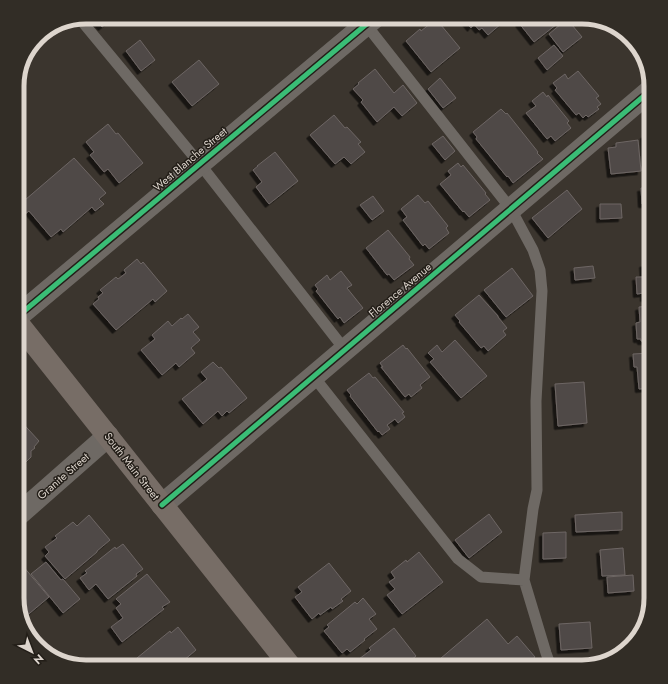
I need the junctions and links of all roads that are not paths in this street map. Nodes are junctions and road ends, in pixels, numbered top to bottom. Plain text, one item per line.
1 (84, 24) edge
2 (362, 24) edge
3 (370, 24) edge
4 (644, 96) edge
5 (200, 164) junction
6 (511, 209) junction
7 (24, 310) edge
8 (24, 331) edge
9 (345, 350) junction
10 (314, 377) junction
11 (108, 436) junction
12 (162, 504) junction
13 (24, 510) edge
14 (524, 580) junction
15 (285, 660) edge
16 (548, 660) edge

1 - 5 lane
2 - 5 street, West Blanche Street
3 - 6 lane
4 - 6 street, Florence Avenue
5 - 7 street, West Blanche Street
5 - 9 lane
6 - 9 street, Florence Avenue
6 - 14 lane
8 - 11 highway, South Main Street
9 - 10 street, Florence Avenue
10 - 12 street, Florence Avenue
10 - 14 lane
11 - 12 highway, South Main Street
11 - 13 street, Granite Street
12 - 15 highway, South Main Street
14 - 16 lane

